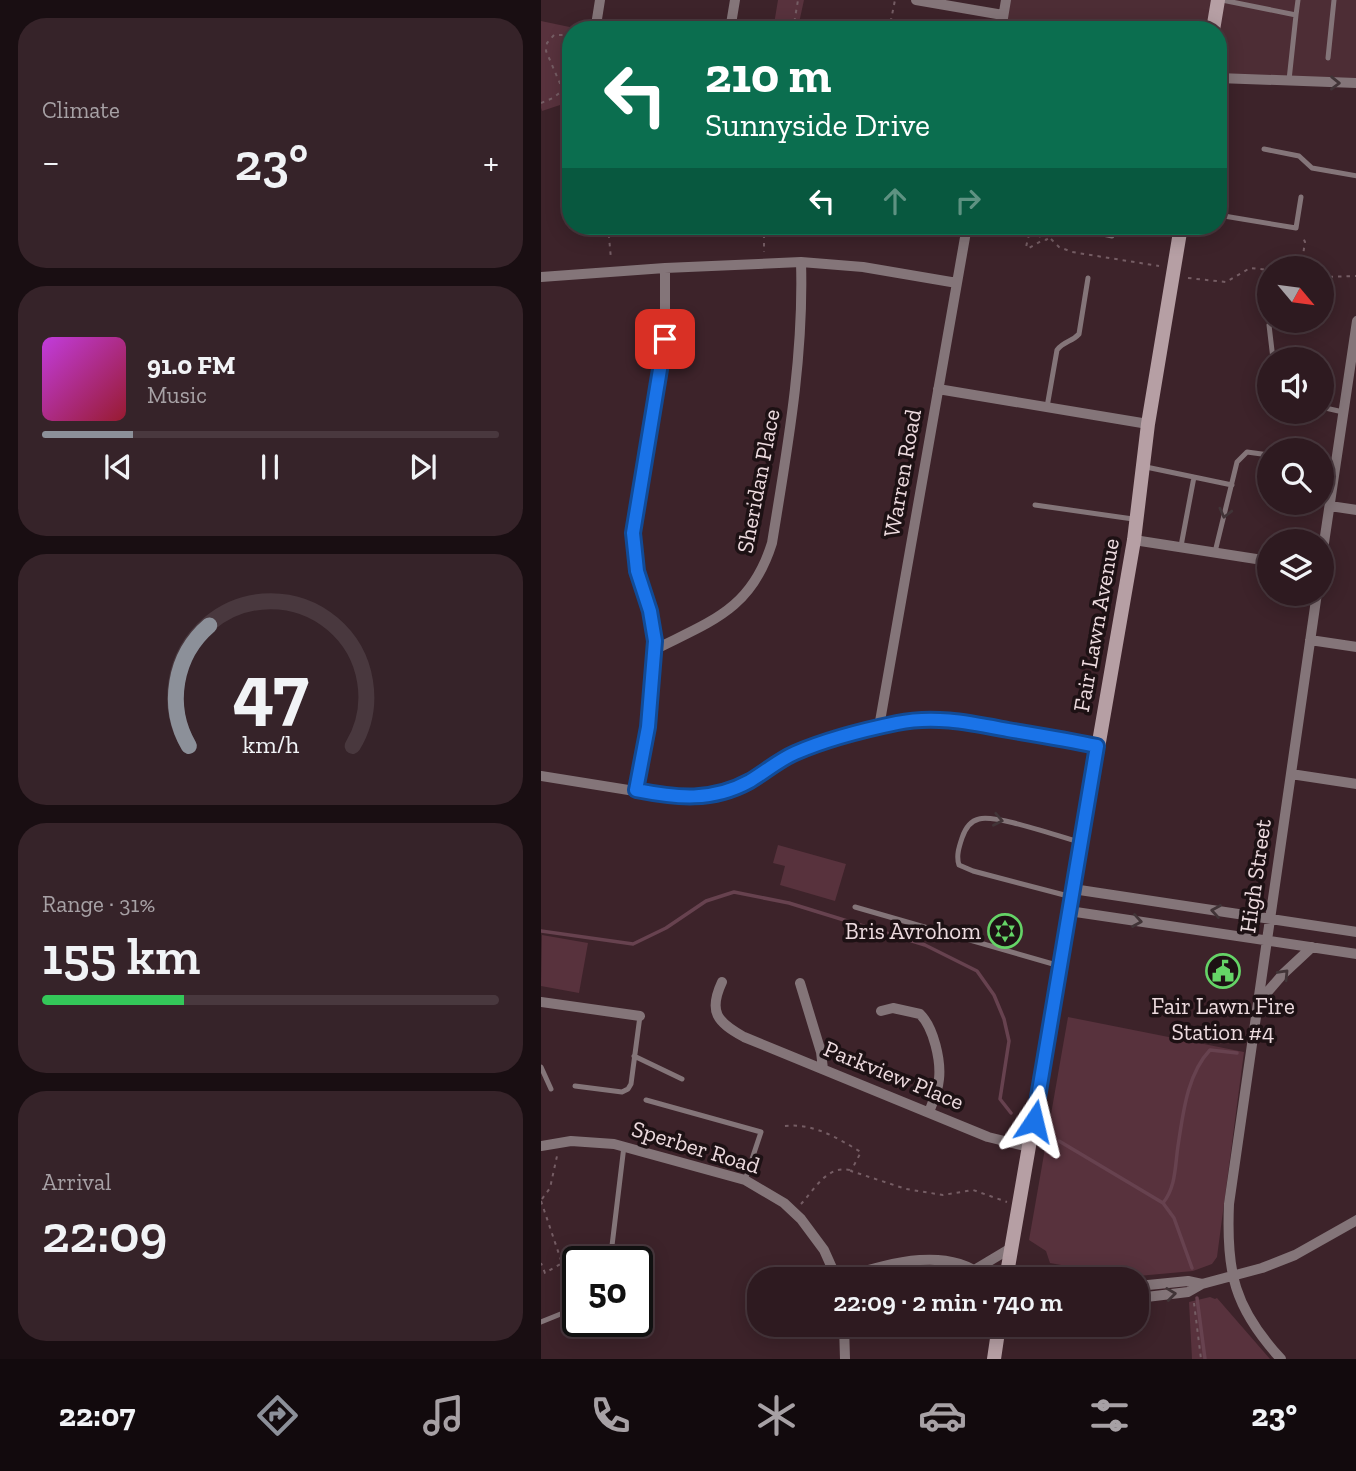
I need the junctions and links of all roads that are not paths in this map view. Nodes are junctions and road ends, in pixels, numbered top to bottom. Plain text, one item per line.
1 (600, 0) edge
2 (735, 0) edge
3 (915, 0) edge
4 (1006, 0) edge
5 (1220, 0) edge
6 (1298, 0) edge
7 (1334, 0) edge
8 (1004, 15) junction
9 (1296, 15) junction
10 (597, 19) dead end
11 (732, 21) edge
12 (1003, 21) edge
13 (1215, 21) edge
14 (1328, 58) dead end
15 (1227, 79) edge
16 (1289, 82) junction
17 (1356, 83) edge
18 (1264, 149) dead end
19 (1356, 176) edge
20 (1302, 197) dead end
21 (1227, 216) edge
22 (965, 235) edge
23 (1107, 235) edge
24 (1179, 235) edge
25 (1112, 236) dead end
26 (801, 262) junction
27 (665, 268) junction
28 (541, 277) edge
29 (1088, 278) dead end
30 (957, 283) junction
31 (1356, 321) edge
32 (1355, 342) edge
33 (938, 389) junction
34 (1047, 407) junction
35 (1334, 410) edge
36 (1343, 412) junction
37 (1148, 424) junction
38 (1257, 454) edge
39 (1336, 465) joint
40 (1143, 466) junction
41 (1194, 477) junction
42 (1334, 479) edge
43 (1232, 485) junction
44 (1035, 505) dead end
45 (1334, 507) edge
46 (1356, 510) edge
47 (1137, 520) junction
48 (1134, 540) junction
49 (1181, 547) junction
50 (1215, 552) junction
51 (1257, 559) edge
52 (1315, 606) edge
53 (1310, 640) junction
54 (1356, 647) edge
55 (654, 650) junction
56 (879, 727) junction
57 (1097, 746) junction
58 (1291, 774) junction
59 (541, 776) edge
60 (1356, 783) edge
61 (636, 790) junction
62 (1081, 843) junction
63 (1071, 899) junction
64 (855, 907) dead end
65 (1270, 919) junction
66 (1356, 932) edge
67 (1267, 941) junction
68 (1312, 947) junction
69 (1356, 954) edge
70 (1060, 966) junction
71 (722, 982) dead end
72 (800, 983) dead end
73 (541, 1002) edge
74 (1258, 1003) junction
75 (881, 1011) dead end
76 (640, 1016) joint
77 (634, 1056) junction
78 (541, 1068) edge
79 (823, 1069) junction
80 (682, 1079) dead end
81 (575, 1086) dead end
82 (551, 1089) dead end
83 (646, 1100) dead end
84 (929, 1112) junction
85 (541, 1146) edge
86 (624, 1146) junction
87 (1029, 1147) junction
88 (745, 1180) junction
89 (1356, 1220) edge
90 (612, 1246) edge
91 (1011, 1248) junction
92 (831, 1267) edge
93 (877, 1267) edge
94 (967, 1267) edge
95 (979, 1267) edge
96 (1008, 1267) edge
97 (1233, 1277) junction
98 (1202, 1284) junction
99 (1149, 1285) edge
100 (1149, 1297) edge
101 (562, 1313) edge
102 (541, 1322) edge
103 (844, 1337) edge
104 (997, 1337) edge
105 (845, 1359) edge
106 (994, 1359) edge
107 (1281, 1359) edge

1 - 10 street
2 - 11 street
3 - 8 street
4 - 8 street
5 - 9 lane
5 - 13 main road
6 - 9 lane
7 - 14 lane
8 - 12 street
9 - 16 lane
15 - 16 street
16 -> 17 street
18 - 19 lane
20 - 21 lane
22 - 30 street, Warren Road
23 - 25 lane
24 - 37 main road, Fair Lawn Avenue
26 - 27 street
26 - 30 street
26 - 55 street, Sheridan Place
27 - 28 street
27 - 55 street
29 - 34 lane
30 - 33 street, Warren Road
31 - 32 street
32 - 36 street
33 - 34 street
33 - 56 street, Warren Road
34 - 37 street
35 - 36 lane
36 - 39 street
37 - 40 main road, Fair Lawn Avenue
38 - 43 lane
39 - 42 street
40 - 41 lane
40 - 47 main road, Fair Lawn Avenue
41 - 43 lane
41 - 49 lane
43 -> 50 lane
44 - 47 lane
45 - 46 street
47 - 48 main road, Fair Lawn Avenue
48 - 49 street
48 - 57 main road, Fair Lawn Avenue
49 - 50 street
50 - 51 street
52 - 53 street, High Street
53 - 54 street
53 - 58 street, High Street
55 - 61 street
56 - 57 street
56 - 61 street
57 - 62 main road, Fair Lawn Avenue
58 - 60 street
58 - 65 street, High Street
59 - 61 street
62 - 63 main road, Fair Lawn Avenue
63 -> 62 lane
65 -> 63 street
63 -> 67 street
63 - 70 main road, Fair Lawn Avenue
64 - 70 lane
65 - 66 street
65 - 67 street, High Street
67 - 68 street
67 - 74 street, High Street
68 - 69 street
74 -> 68 street
70 - 87 main road, Fair Lawn Avenue
71 - 79 street, Parkview Place
72 - 79 street
73 - 76 street
74 - 97 street, High Street
75 - 84 street
76 - 77 lane
77 - 80 lane
77 - 81 lane
78 - 82 lane
79 - 84 street, Parkview Place
83 - 88 lane
84 - 87 street, Parkview Place
85 - 86 street, Sperber Road
86 - 88 street, Sperber Road
86 - 90 lane
87 - 91 main road, Fair Lawn Avenue
88 - 92 street, Sperber Road
89 - 97 street
91 - 95 street
91 - 96 main road, Fair Lawn Avenue
93 - 94 street
97 - 98 street
97 - 107 street, High Street
98 - 99 street
100 -> 98 street
101 - 102 lane
103 - 105 street
104 - 106 main road

